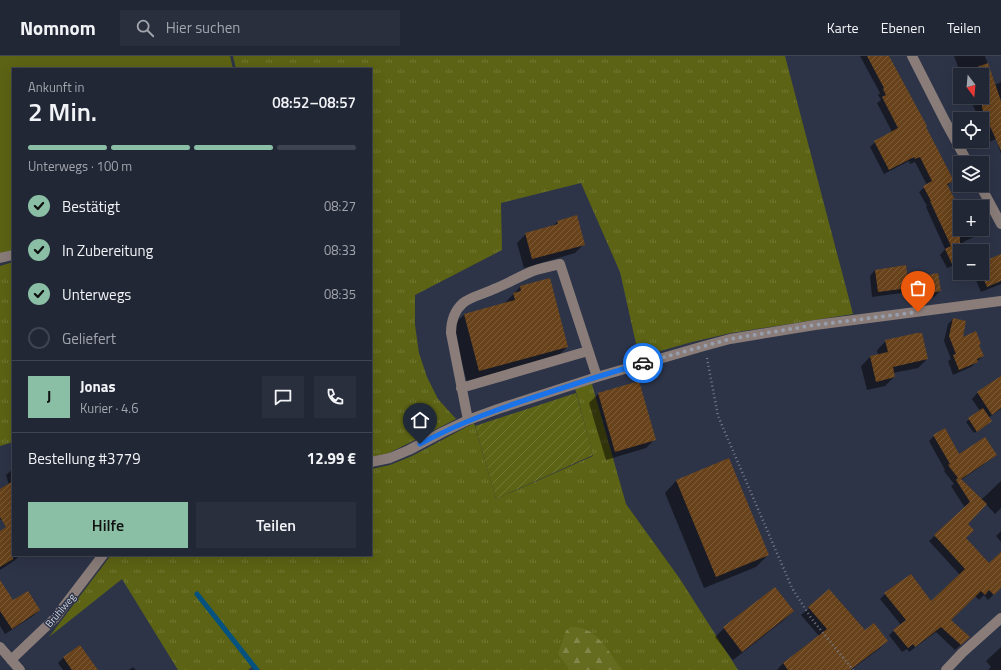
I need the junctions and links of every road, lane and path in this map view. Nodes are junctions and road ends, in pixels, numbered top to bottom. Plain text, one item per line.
1 (912, 56) edge
2 (964, 156) edge
3 (984, 192) edge
4 (1001, 224) edge
5 (12, 255) edge
6 (0, 258) edge
7 (1001, 301) edge
8 (704, 346) junction
9 (588, 351) junction
10 (597, 377) junction
11 (462, 388) junction
12 (468, 420) junction
13 (372, 462) edge
14 (102, 556) edge
15 (1001, 618) edge
16 (0, 647) edge
17 (11, 660) junction
18 (20, 670) edge
19 (852, 670) edge
20 (946, 670) edge

1 - 2 street
3 - 4 street
5 - 6 street
7 - 8 street
8 - 10 street
8 - 19 path
9 - 10 street
9 - 11 street
9 - 11 street
10 - 12 street
11 - 12 street
12 - 13 street
14 - 17 street, Brühlweg
15 - 20 street
16 - 17 street
17 - 18 street

